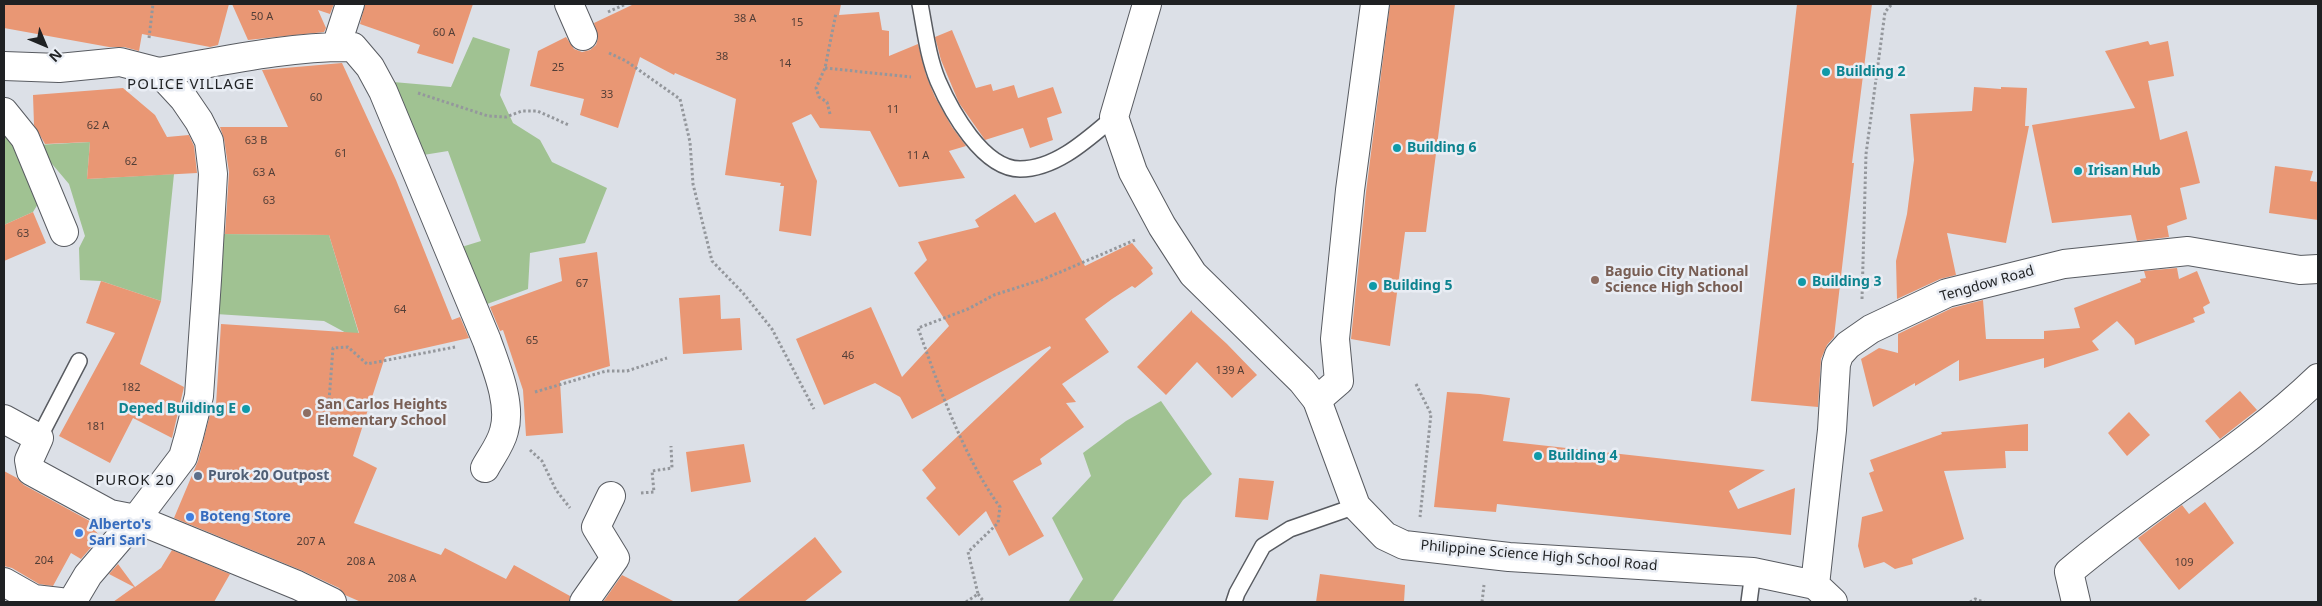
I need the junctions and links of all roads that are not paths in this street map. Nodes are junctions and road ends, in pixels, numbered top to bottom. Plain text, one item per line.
1 (350, 4) edge
2 (569, 4) edge
3 (920, 4) edge
4 (1147, 4) edge
5 (1374, 4) edge
6 (583, 36) road end
7 (336, 47) junction
8 (4, 66) edge
9 (159, 72) junction
10 (4, 112) edge
11 (1114, 117) junction
12 (64, 232) dead end
13 (2318, 269) edge
14 (79, 360) dead end
15 (2318, 378) edge
16 (1317, 400) junction
17 (4, 419) edge
18 (39, 438) junction
19 (485, 468) dead end
20 (611, 496) dead end
21 (1356, 506) junction
22 (136, 519) junction
23 (1753, 572) junction
24 (4, 582) edge
25 (1824, 593) edge
26 (42, 601) edge
27 (72, 602) edge
28 (332, 602) edge
29 (584, 602) edge
30 (1234, 602) edge
31 (1749, 602) edge
32 (2076, 602) edge

1 - 7 street
2 - 6 street
3 - 11 lane
4 - 11 street
5 - 16 street
7 - 9 street
7 - 19 street
8 - 9 street
9 - 22 street
10 - 12 street
11 - 16 street, Philippine Science High School Road
13 - 25 street, Tengdow Road
14 - 18 lane
15 - 32 street
16 - 21 street, Philippine Science High School Road
17 - 18 street
18 - 22 street
20 - 29 street
21 - 23 street, Philippine Science High School Road
21 - 30 lane
22 - 27 street
22 - 28 street
23 - 25 street, Philippine Science High School Road
23 - 31 lane
24 - 26 street

